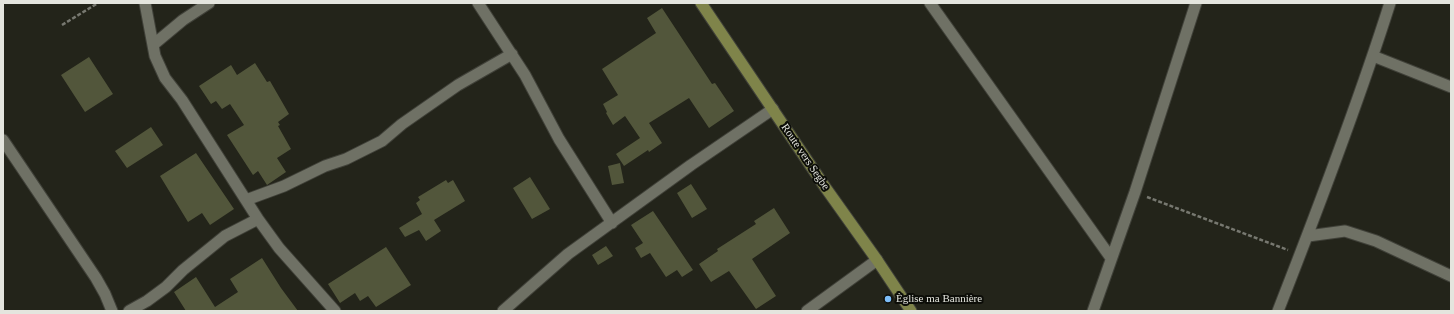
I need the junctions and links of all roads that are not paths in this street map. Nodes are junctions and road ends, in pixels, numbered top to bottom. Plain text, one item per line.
1 (145, 3) edge
2 (209, 3) edge
3 (478, 3) edge
4 (701, 3) edge
5 (930, 3) edge
6 (1196, 3) edge
7 (1390, 3) edge
8 (153, 45) junction
9 (512, 54) junction
10 (1373, 56) junction
11 (1451, 87) edge
12 (773, 109) junction
13 (3, 140) edge
14 (246, 200) junction
15 (258, 219) junction
16 (612, 223) junction
17 (1308, 236) junction
18 (1111, 258) junction
19 (877, 260) junction
20 (1451, 276) edge
21 (112, 311) edge
22 (129, 311) edge
23 (335, 311) edge
24 (503, 311) edge
25 (807, 311) edge
26 (911, 311) edge
27 (1093, 311) edge
28 (1278, 311) edge

1 - 8 street
2 - 8 street
3 - 9 street
4 - 12 main road, Route vers Segbe
5 - 18 street
6 - 18 street
7 - 10 street
8 - 14 street
9 - 14 street
9 - 16 street
10 - 11 street
10 - 17 street
12 - 16 street
12 - 19 main road, Route vers Segbe
13 - 21 street
14 - 15 street
15 - 22 street
15 - 23 street
16 - 24 street
17 - 20 street
17 - 28 street
18 - 27 street
19 - 25 street
19 - 26 main road, Route vers Segbe

